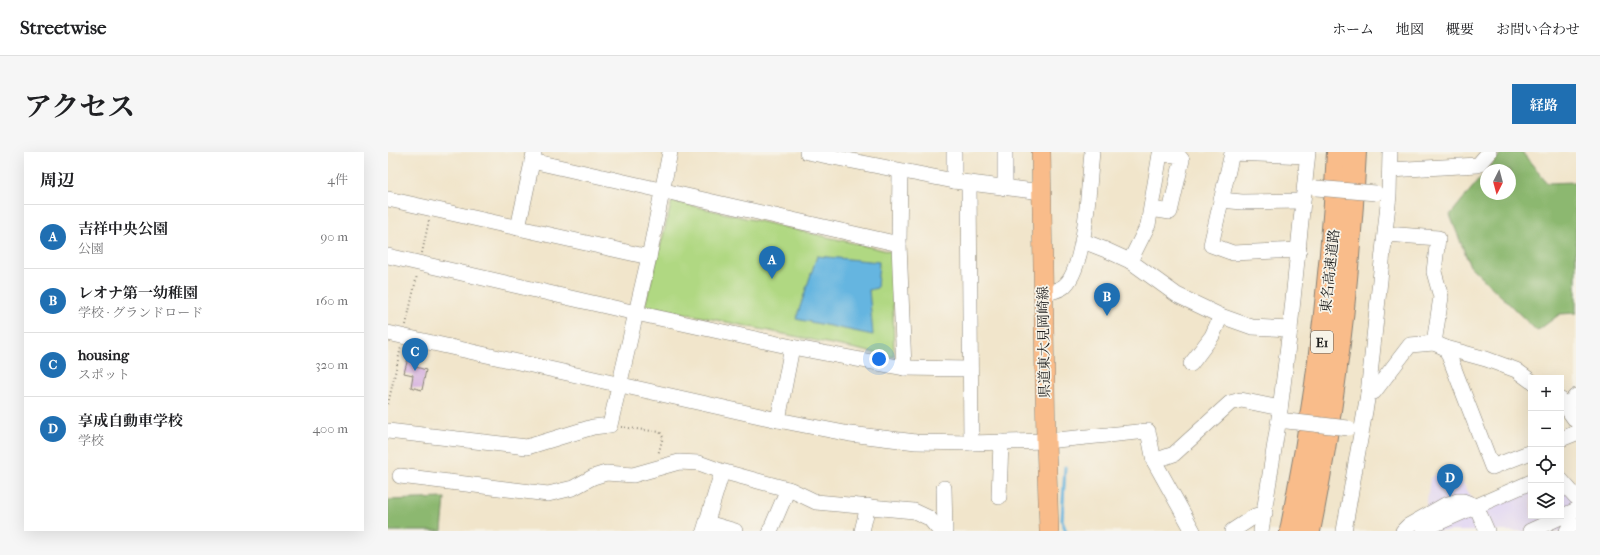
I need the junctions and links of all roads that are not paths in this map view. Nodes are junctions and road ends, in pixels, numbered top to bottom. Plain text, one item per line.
1 (670, 152) edge
2 (807, 152) edge
3 (954, 152) edge
4 (1005, 152) edge
5 (1041, 152) edge
6 (1092, 152) edge
7 (1338, 152) edge
8 (1355, 152) edge
9 (1390, 152) edge
10 (1489, 152) edge
11 (1307, 154) edge
12 (837, 155) edge
13 (534, 157) edge
14 (1390, 170) junction
15 (900, 171) junction
16 (954, 181) junction
17 (969, 183) junction
18 (1006, 188) junction
19 (662, 190) junction
20 (1042, 192) junction
21 (1308, 192) junction
22 (1382, 194) junction
23 (388, 199) edge
24 (1221, 200) junction
25 (1151, 209) dead end
26 (518, 228) junction
27 (1386, 234) junction
28 (1083, 241) junction
29 (899, 244) junction
30 (1298, 250) junction
31 (388, 256) edge
32 (649, 257) junction
33 (1130, 261) junction
34 (1043, 294) junction
35 (636, 313) junction
36 (1221, 316) junction
37 (1290, 329) junction
38 (388, 333) edge
39 (1440, 346) junction
40 (792, 347) junction
41 (1191, 364) dead end
42 (904, 368) junction
43 (970, 369) junction
44 (1528, 379) edge
45 (620, 384) junction
46 (1368, 394) junction
47 (1576, 396) edge
48 (1564, 404) edge
49 (1282, 416) junction
50 (778, 420) junction
51 (1576, 420) edge
52 (1355, 429) junction
53 (388, 431) edge
54 (1576, 433) edge
55 (1564, 438) edge
56 (1046, 441) junction
57 (1001, 442) junction
58 (971, 443) junction
59 (1528, 453) edge
60 (1154, 461) junction
61 (722, 472) junction
62 (400, 476) dead end
63 (1529, 483) edge
64 (1564, 483) edge
65 (944, 488) dead end
66 (788, 489) junction
67 (999, 497) dead end
68 (1576, 497) edge
69 (868, 506) junction
70 (1476, 506) junction
71 (1576, 510) edge
72 (1265, 513) junction
73 (1576, 525) edge
74 (706, 527) edge
75 (1544, 528) edge
76 (735, 531) edge
77 (770, 531) edge
78 (862, 531) edge
79 (940, 531) edge
80 (945, 531) edge
81 (1049, 531) edge
82 (1193, 531) edge
83 (1232, 531) edge
84 (1261, 531) edge
85 (1291, 531) edge
86 (1308, 531) edge
87 (1344, 531) edge
88 (1403, 531) edge
89 (1424, 531) edge
90 (1487, 531) edge
91 (1567, 531) edge

1 - 19 street
2 - 12 street
3 - 16 street
4 - 18 street
5 - 20 main road, 県道東大見岡崎線
6 - 28 street
7 - 85 highway, 東名高速道路 / E1
8 - 86 highway, 東名高速道路 / E1
9 - 14 street
10 - 14 street
11 - 21 street
11 - 24 street
12 - 15 street
13 - 19 street
13 - 26 street
14 - 22 street
15 - 16 street
15 - 29 street
16 - 17 street
17 - 18 street
17 - 43 street
18 - 20 street
19 - 29 street
19 - 32 street
20 - 34 main road, 県道東大見岡崎線
21 - 22 street, bridge
21 - 24 street
21 - 30 street
22 - 27 street
23 - 26 street
24 - 30 street
25 - 33 street
26 - 32 street
27 - 39 street
27 - 46 street
28 - 33 street
28 - 34 street
29 - 42 street
30 - 37 street
31 - 35 street
32 - 35 street
33 - 36 street
34 - 56 main road, 県道東大見岡崎線
35 - 40 street
35 - 45 street
36 - 37 street
36 - 41 street
37 - 49 street
38 - 45 street
39 - 44 street
39 - 46 street
39 - 59 street
40 - 42 street
40 - 50 street
42 - 43 street
43 - 58 street
45 - 50 street
45 - 53 street
46 - 52 street
47 - 48 street
48 - 51 street
49 - 52 street, bridge
49 - 60 street
49 - 72 street
50 - 58 street
52 - 87 street
54 - 55 street
56 - 57 street
56 - 60 street
56 - 81 main road, 県道東大見岡崎線
57 - 58 street
57 - 67 street
60 - 82 street
61 - 62 street
61 - 66 street
61 - 74 street
63 - 70 street
64 - 68 street
65 - 80 street
66 - 69 street
66 - 77 street
69 - 78 street
69 - 79 street
70 - 88 street
70 - 89 street
70 - 90 street
71 - 75 street
72 - 83 street
72 - 84 street
73 - 91 street
74 - 76 street

